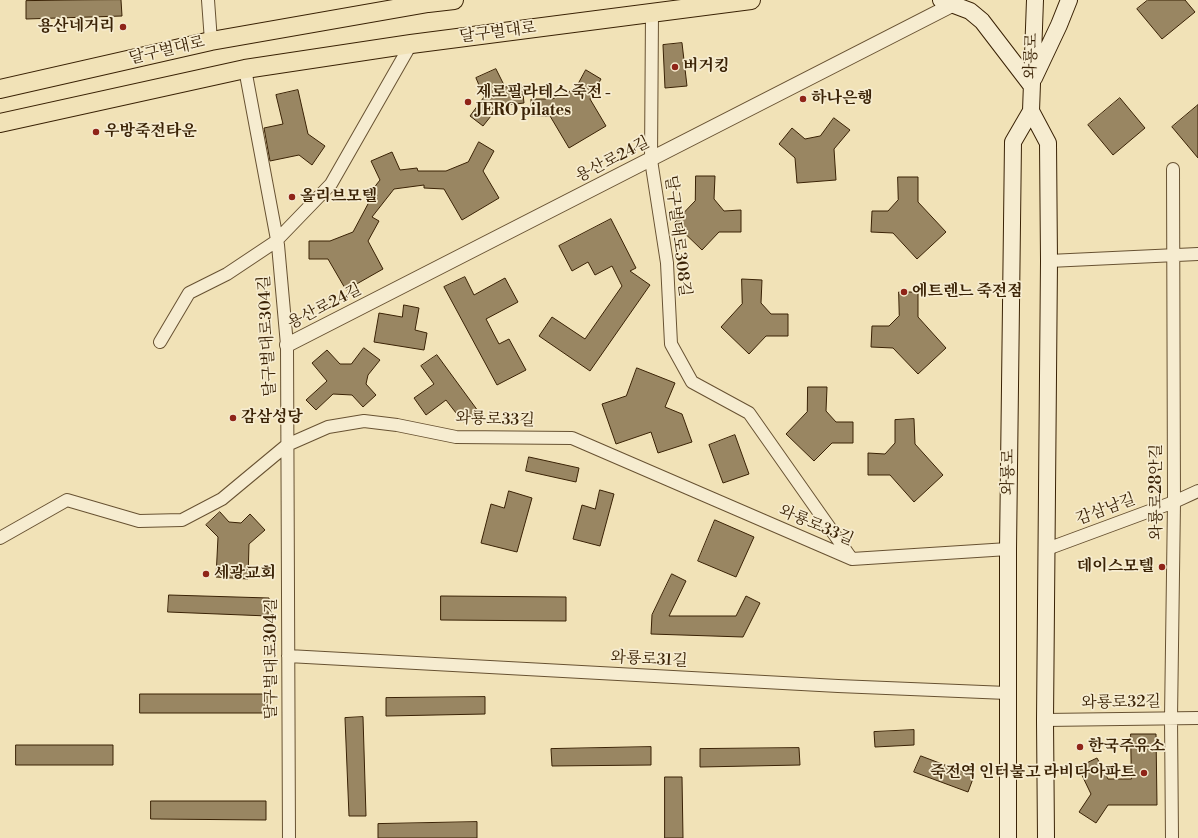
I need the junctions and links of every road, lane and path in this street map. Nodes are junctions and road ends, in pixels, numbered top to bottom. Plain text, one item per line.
1 (208, 0) edge
2 (454, 0) edge
3 (751, 0) edge
4 (1035, 0) edge
5 (1069, 0) edge
6 (428, 2) edge
7 (948, 2) edge
8 (652, 12) junction
9 (211, 41) junction
10 (411, 44) junction
11 (245, 69) junction
12 (1031, 85) junction
13 (0, 89) edge
14 (1031, 111) junction
15 (0, 123) edge
16 (651, 160) junction
17 (1173, 169) dead end
18 (278, 240) junction
19 (1172, 254) junction
20 (1198, 254) edge
21 (1049, 261) junction
22 (160, 342) dead end
23 (287, 346) junction
24 (287, 445) junction
25 (1198, 490) edge
26 (1174, 502) junction
27 (0, 538) edge
28 (1008, 549) junction
29 (1047, 549) junction
30 (852, 559) junction
31 (288, 656) junction
32 (1007, 693) junction
33 (1171, 718) junction
34 (1198, 718) edge
35 (1045, 720) junction
36 (289, 838) edge
37 (1008, 838) edge
38 (1046, 838) edge
39 (1172, 838) edge

1 - 9 street
2 - 6 main road, 달구벌대로
3 - 8 main road, 달구벌대로
4 - 12 main road, 와룡로
5 - 12 main road
6 - 9 main road, 달구벌대로
7 - 12 main road
7 - 16 street, 용산로24길
8 - 10 main road, 달구벌대로
8 - 16 street, 달구벌대로308길
9 - 13 main road, 달구벌대로
10 - 11 main road, 달구벌대로
10 - 18 street, 달구벌대로304길
11 - 15 main road, 달구벌대로
11 - 18 street
12 - 14 main road, 와룡로
14 - 21 main road, 와룡로
14 - 28 main road, 와룡로
16 - 23 street, 용산로24길
16 - 30 street, 달구벌대로308길
17 - 19 street, 와룡로28안길
18 - 22 street, 달구벌대로304길
18 - 23 street, 달구벌대로304길
19 - 20 street
19 - 21 street
19 - 26 street, 와룡로28안길
21 - 29 main road, 와룡로
23 - 24 street, 달구벌대로304길
24 - 27 street, 와룡로33길
24 - 30 street, 와룡로33길
24 - 31 street, 달구벌대로304길
25 - 26 street, 감삼남길
26 - 29 street, 감삼남길
26 - 33 street, 와룡로28안길
28 - 30 street, 와룡로33길
28 - 32 main road, 와룡로
29 - 35 main road, 와룡로
31 - 32 street, 와룡로31길
31 - 36 street, 달구벌대로304길
32 - 37 main road, 와룡로
33 - 34 street, 와룡로32길
33 - 35 street, 와룡로32길
33 - 39 street, 와룡로28안길
35 - 38 main road, 와룡로

